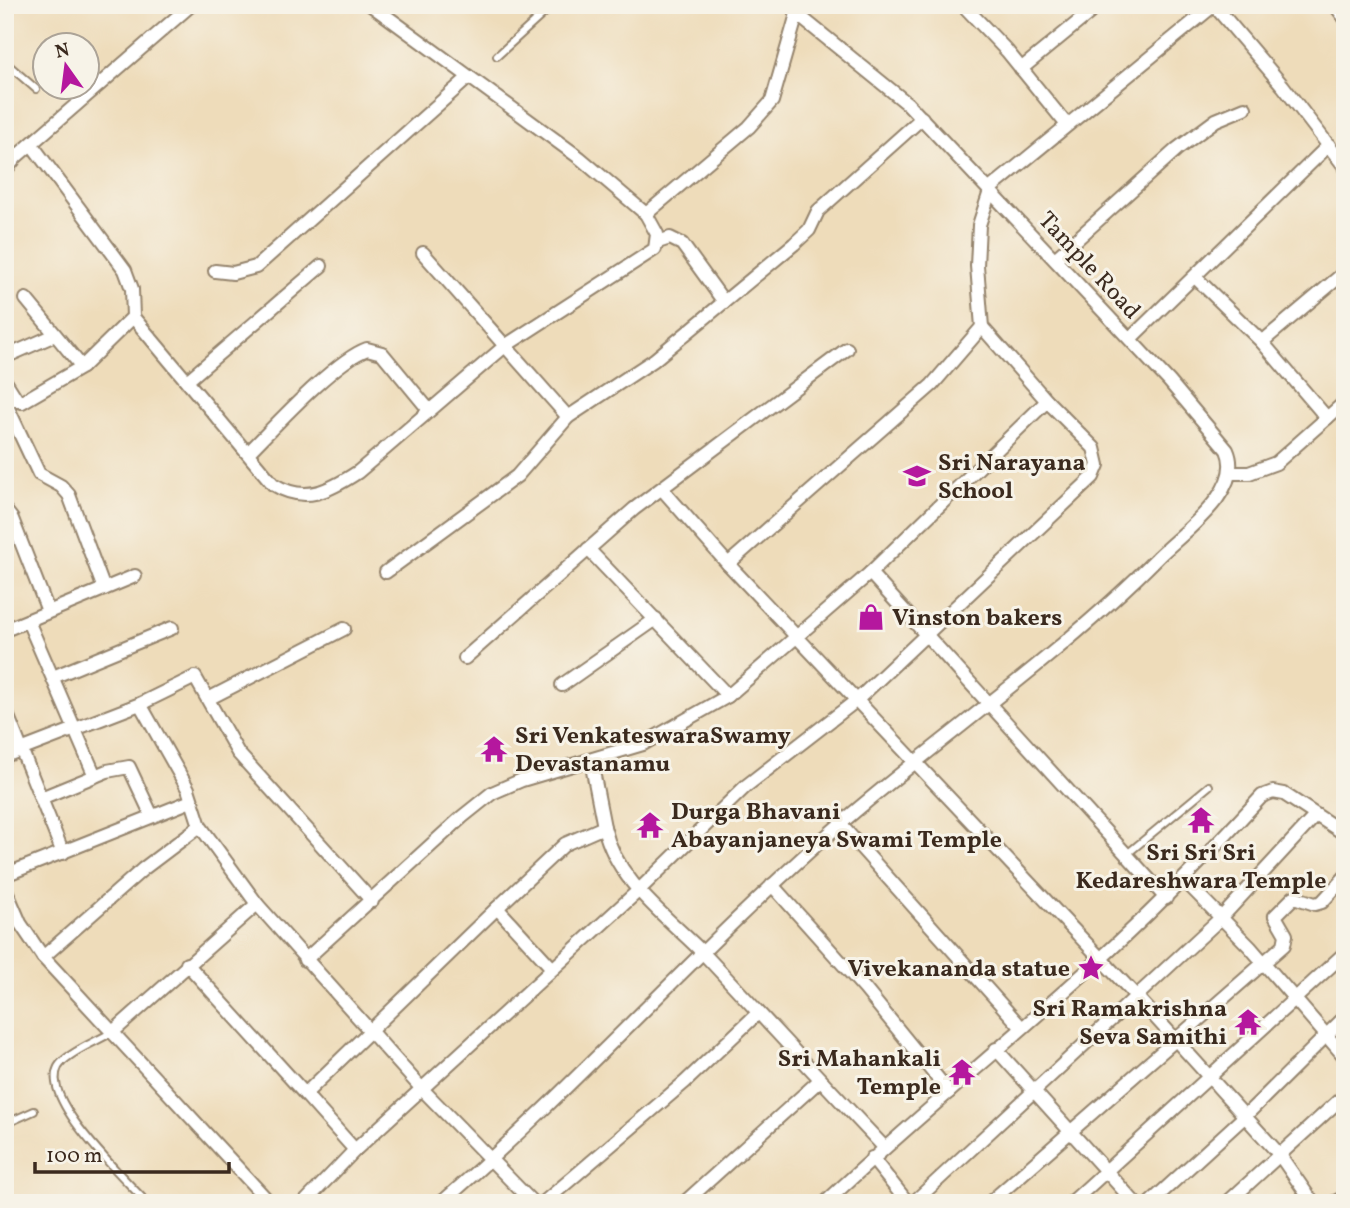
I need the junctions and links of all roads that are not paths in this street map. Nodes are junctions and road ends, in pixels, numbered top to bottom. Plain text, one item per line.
1 (191, 5) edge
2 (371, 5) edge
3 (553, 5) edge
4 (963, 5) edge
5 (1099, 5) edge
6 (1214, 5) edge
7 (1335, 5) edge
8 (794, 10) edge
9 (1345, 18) edge
10 (497, 56) dead end
11 (5, 62) edge
12 (1021, 69) junction
13 (469, 77) junction
14 (32, 86) edge
15 (1245, 108) dead end
16 (922, 118) junction
17 (1067, 125) junction
18 (32, 145) junction
19 (1329, 145) junction
20 (1345, 167) edge
21 (5, 171) edge
22 (991, 188) junction
23 (646, 214) junction
24 (658, 242) junction
25 (424, 253) dead end
26 (1055, 259) junction
27 (321, 266) dead end
28 (215, 271) dead end
29 (1345, 272) edge
30 (1195, 276) junction
31 (26, 299) dead end
32 (724, 302) junction
33 (133, 317) junction
34 (982, 327) junction
35 (55, 335) junction
36 (1130, 339) junction
37 (1262, 342) junction
38 (505, 346) junction
39 (848, 349) dead end
40 (5, 358) edge
41 (82, 367) junction
42 (5, 381) edge
43 (187, 382) junction
44 (1047, 401) junction
45 (1345, 402) edge
46 (10, 403) edge
47 (429, 410) junction
48 (568, 417) junction
49 (1326, 418) junction
50 (248, 453) junction
51 (1232, 473) junction
52 (662, 489) junction
53 (5, 510) edge
54 (588, 549) junction
55 (729, 564) junction
56 (386, 572) dead end
57 (870, 573) junction
58 (135, 576) dead end
59 (104, 589) junction
60 (48, 611) junction
61 (656, 619) junction
62 (28, 621) junction
63 (172, 628) dead end
64 (344, 629) dead end
65 (5, 630) edge
66 (927, 634) junction
67 (798, 638) junction
68 (465, 657) dead end
69 (53, 677) junction
70 (562, 685) dead end
71 (728, 696) junction
72 (210, 698) junction
73 (857, 700) junction
74 (990, 703) junction
75 (140, 704) junction
76 (5, 709) edge
77 (74, 729) junction
78 (22, 749) junction
79 (5, 756) edge
80 (591, 761) junction
81 (916, 762) junction
82 (95, 776) junction
83 (1209, 786) dead end
84 (41, 798) junction
85 (191, 801) junction
86 (1316, 815) junction
87 (152, 816) junction
88 (840, 824) junction
89 (200, 827) junction
90 (604, 827) junction
91 (1345, 834) edge
92 (63, 853) junction
93 (1126, 856) junction
94 (5, 874) edge
95 (1345, 877) edge
96 (1184, 880) junction
97 (772, 885) junction
98 (5, 888) edge
99 (638, 891) junction
100 (1166, 898) junction
101 (372, 901) junction
102 (257, 904) junction
103 (497, 908) junction
104 (1222, 917) junction
105 (1345, 953) edge
106 (703, 954) junction
107 (43, 957) junction
108 (305, 960) junction
109 (1100, 960) junction
110 (1264, 962) junction
111 (187, 964) junction
112 (552, 968) junction
113 (1138, 997) junction
114 (1296, 998) junction
115 (758, 1013) junction
116 (1345, 1017) edge
117 (1022, 1028) junction
118 (369, 1030) junction
119 (114, 1031) junction
120 (1325, 1035) junction
121 (1176, 1039) junction
122 (996, 1049) junction
123 (1345, 1058) edge
124 (1208, 1078) junction
125 (820, 1080) junction
126 (422, 1089) junction
127 (1035, 1091) junction
128 (949, 1092) junction
129 (305, 1094) junction
130 (1345, 1095) edge
131 (34, 1111) dead end
132 (1244, 1117) junction
133 (5, 1124) edge
134 (1070, 1131) junction
135 (884, 1147) junction
136 (355, 1150) junction
137 (1279, 1154) junction
138 (872, 1158) junction
139 (491, 1159) junction
140 (1106, 1173) junction
141 (1345, 1197) edge
142 (831, 1201) edge
143 (147, 1203) edge
144 (270, 1203) edge
145 (304, 1203) edge
146 (441, 1203) edge
147 (533, 1203) edge
148 (543, 1203) edge
149 (684, 1203) edge
150 (910, 1203) edge
151 (989, 1203) edge
152 (1071, 1203) edge
153 (1135, 1203) edge
154 (1150, 1203) edge
155 (1227, 1203) edge
156 (1314, 1203) edge
157 (1333, 1203) edge

1 - 18 street
2 - 13 street
3 - 10 lane
4 - 12 street
5 - 12 street
6 - 17 street
6 - 19 street
7 - 9 street
8 - 16 street, Tample Road
8 - 23 street
11 - 14 lane
12 - 17 street
13 - 23 street
13 - 28 street
15 - 26 street
16 - 22 street, Tample Road
16 - 32 street
17 - 22 street
18 - 21 street
18 - 33 street
19 - 20 street
19 - 30 street
22 - 26 street, Tample Road
22 - 34 street
23 - 24 street
24 - 32 street
24 - 38 street
25 - 38 street
26 - 36 street, Tample Road
27 - 43 street
29 - 37 street
30 - 36 street
30 - 37 street
31 - 35 street
32 - 48 street
33 - 41 street
33 - 43 street
34 - 44 street
34 - 55 street
35 - 40 street
35 - 41 street
36 - 51 street, Tample Road
37 - 49 street
38 - 47 street
38 - 48 street
39 - 52 street
41 - 46 street
42 - 46 street
43 - 50 street
44 - 57 street
44 - 66 street
45 - 49 street
46 - 59 street
47 - 50 street
47 - 50 street
48 - 56 street
49 - 51 street
51 - 74 street
52 - 54 street
52 - 55 street
53 - 60 street
54 - 61 street
54 - 68 street
55 - 67 street
57 - 66 street
57 - 67 street
58 - 59 street
59 - 60 street
60 - 62 street
61 - 70 street
61 - 71 street
62 - 65 street
62 - 69 street
63 - 69 street
64 - 72 street
66 - 73 street
66 - 74 street
67 - 71 street
67 - 73 street
69 - 77 street
71 - 80 street
72 - 75 street
72 - 101 street
73 - 81 street
73 - 99 street
74 - 81 street
74 - 93 street
75 - 77 street
75 - 85 street
76 - 78 street
77 - 78 street
77 - 82 street
78 - 79 street
78 - 84 street
80 - 90 street
80 - 101 street
81 - 88 street
81 - 109 street
82 - 84 street
82 - 87 street
83 - 93 lane
84 - 92 street
85 - 87 street
85 - 89 street
86 - 91 street
86 - 96 street
86 - 104 street
87 - 92 street
88 - 97 street
88 - 117 street
89 - 102 street
89 - 107 street
90 - 99 street
90 - 103 street
92 - 94 street
93 - 100 street
95 - 110 street
96 - 100 street
96 - 104 street
97 - 106 street
97 - 128 street
98 - 107 street
99 - 106 street
99 - 112 street
100 - 109 street
101 - 108 street
102 - 108 street
102 - 111 street
103 - 112 street
103 - 118 street
104 - 110 street
104 - 113 street
105 - 114 street
106 - 115 street
106 - 139 street
107 - 119 street
108 - 118 street
109 - 113 street
109 - 117 street
110 - 114 street
110 - 121 street
111 - 119 street
111 - 129 street
112 - 126 street
113 - 121 street
113 - 127 street
114 - 120 street
114 - 124 street
115 - 125 street
115 - 148 street
116 - 120 street
117 - 122 street
118 - 126 street
118 - 129 street
119 - 143 lane
119 - 144 street
120 - 123 street
120 - 132 street
121 - 124 street
121 - 134 street
122 - 127 street
122 - 128 street
124 - 132 street
124 - 140 street
125 - 135 street
125 - 149 street
126 - 136 street
126 - 139 street
127 - 134 street
127 - 150 street
128 - 135 street
129 - 136 street
130 - 137 street
131 - 133 lane
132 - 137 street
132 - 154 street
134 - 140 street
134 - 151 street
135 - 138 street
136 - 145 street
137 - 155 street
137 - 156 street
138 - 142 street
138 - 150 street
139 - 146 street
139 - 147 street
140 - 152 street
140 - 153 street
141 - 157 street

